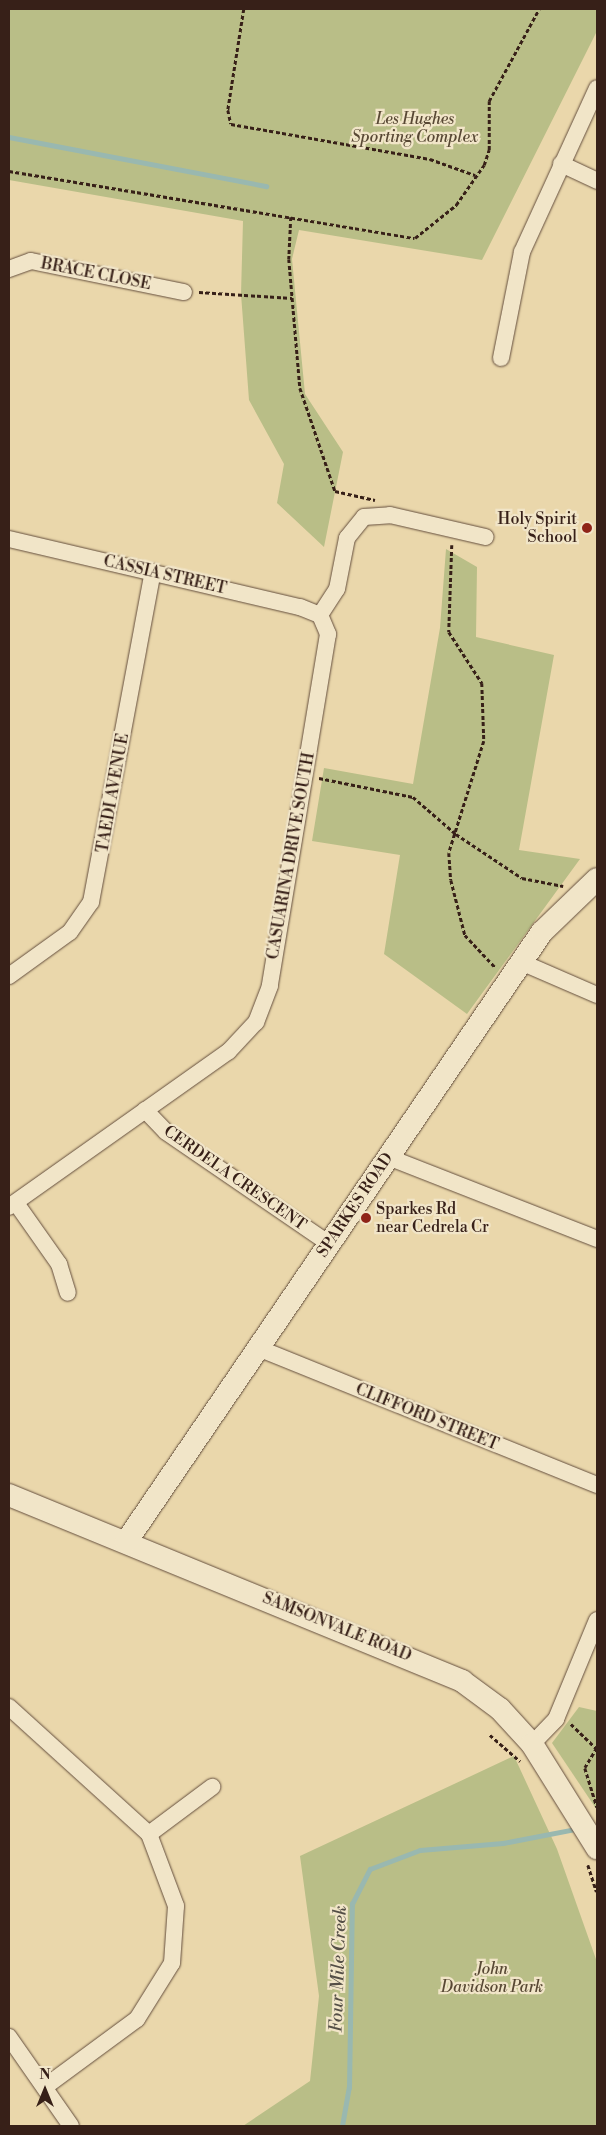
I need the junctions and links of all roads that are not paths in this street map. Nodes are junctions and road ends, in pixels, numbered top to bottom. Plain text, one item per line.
1 (597, 88) edge
2 (561, 164) junction
3 (597, 180) edge
4 (9, 269) edge
5 (184, 292) road end
6 (501, 358) dead end
7 (485, 537) dead end
8 (9, 539) edge
9 (153, 572) junction
10 (320, 615) junction
11 (597, 879) edge
12 (515, 970) junction
13 (9, 976) edge
14 (597, 995) edge
15 (145, 1110) junction
16 (388, 1157) junction
17 (12, 1205) edge
18 (597, 1239) edge
19 (328, 1243) junction
20 (68, 1293) dead end
21 (258, 1348) junction
22 (597, 1485) edge
23 (9, 1495) edge
24 (126, 1542) junction
25 (597, 1620) edge
26 (9, 1707) edge
27 (532, 1744) junction
28 (212, 1787) dead end
29 (149, 1834) junction
30 (594, 1858) edge
31 (9, 2036) edge
32 (46, 2086) junction
33 (72, 2126) edge

1 - 2 street
2 - 3 street
2 - 6 street
4 - 5 street, BRACE CLOSE
7 - 10 street
8 - 9 street, CASSIA STREET
9 - 10 street, CASSIA STREET
9 - 13 street, TAEDI AVENUE
10 - 15 street, CASUARINA DRIVE SOUTH
11 - 12 street, SPARKES ROAD
12 - 14 street
12 - 16 street, SPARKES ROAD
15 - 17 street, CASUARINA DRIVE SOUTH
15 - 19 street, CERDELA CRESCENT
16 - 18 street
16 - 19 street, SPARKES ROAD
17 - 20 street
19 - 21 street, SPARKES ROAD
21 - 22 street, CLIFFORD STREET
21 - 24 street, SPARKES ROAD
23 - 24 street, SAMSONVALE ROAD
24 - 27 street, SAMSONVALE ROAD
25 - 27 street
26 - 29 street
27 - 30 street, SAMSONVALE ROAD
28 - 29 street
29 - 32 street
31 - 32 street
32 - 33 street

